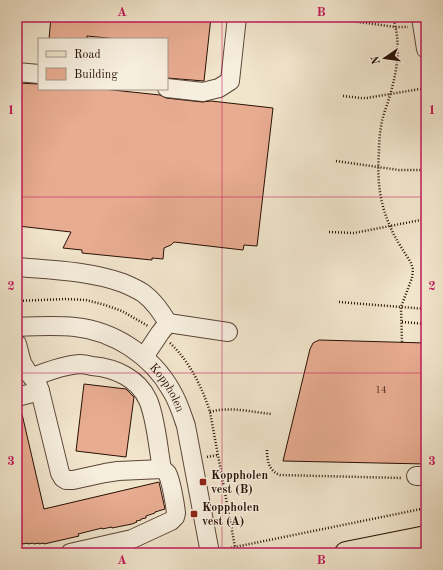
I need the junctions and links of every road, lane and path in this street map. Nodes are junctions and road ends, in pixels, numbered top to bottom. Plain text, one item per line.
1 (237, 17) edge
2 (393, 17) edge
3 (351, 21) dead end
4 (421, 21) edge
5 (396, 27) junction
6 (426, 49) edge
7 (17, 72) edge
8 (38, 74) edge
9 (168, 88) edge
10 (426, 88) edge
11 (391, 93) junction
12 (343, 96) dead end
13 (336, 162) dead end
14 (378, 168) junction
15 (426, 170) edge
16 (426, 219) edge
17 (390, 226) junction
18 (329, 232) dead end
19 (17, 266) edge
20 (339, 302) dead end
21 (401, 307) junction
22 (426, 309) edge
23 (402, 322) junction
24 (168, 323) junction
25 (426, 324) edge
26 (17, 327) edge
27 (228, 332) dead end
28 (402, 343) dead end
29 (18, 353) edge
30 (144, 357) junction
31 (36, 384) junction
32 (17, 397) edge
33 (210, 412) dead end
34 (271, 414) dead end
35 (267, 450) dead end
36 (162, 469) junction
37 (421, 476) edge
38 (195, 480) junction
39 (171, 484) junction
40 (426, 508) edge
41 (426, 537) edge
42 (210, 552) edge
43 (70, 553) edge
44 (346, 553) edge

1 - 9 street
2 - 5 path
3 - 5 path
4 - 5 path
4 - 6 street
5 - 11 path
7 - 8 street
10 - 11 path
11 - 12 path
11 - 14 path
13 - 14 path
14 - 15 path
14 - 17 path
16 - 17 path
17 - 18 path
17 - 21 path
19 - 24 street
20 - 21 path
21 - 22 path
21 - 23 path
23 - 25 path
23 - 28 path
24 - 27 street
24 - 30 street
26 - 30 street, Koppholen
29 - 31 street
30 - 38 street, Koppholen
31 - 32 street
31 - 36 street
31 - 36 street
33 - 34 path
35 - 37 path
36 - 39 street
38 - 39 street
38 - 42 street, Koppholen
39 - 43 street
40 - 42 path
41 - 44 main road

